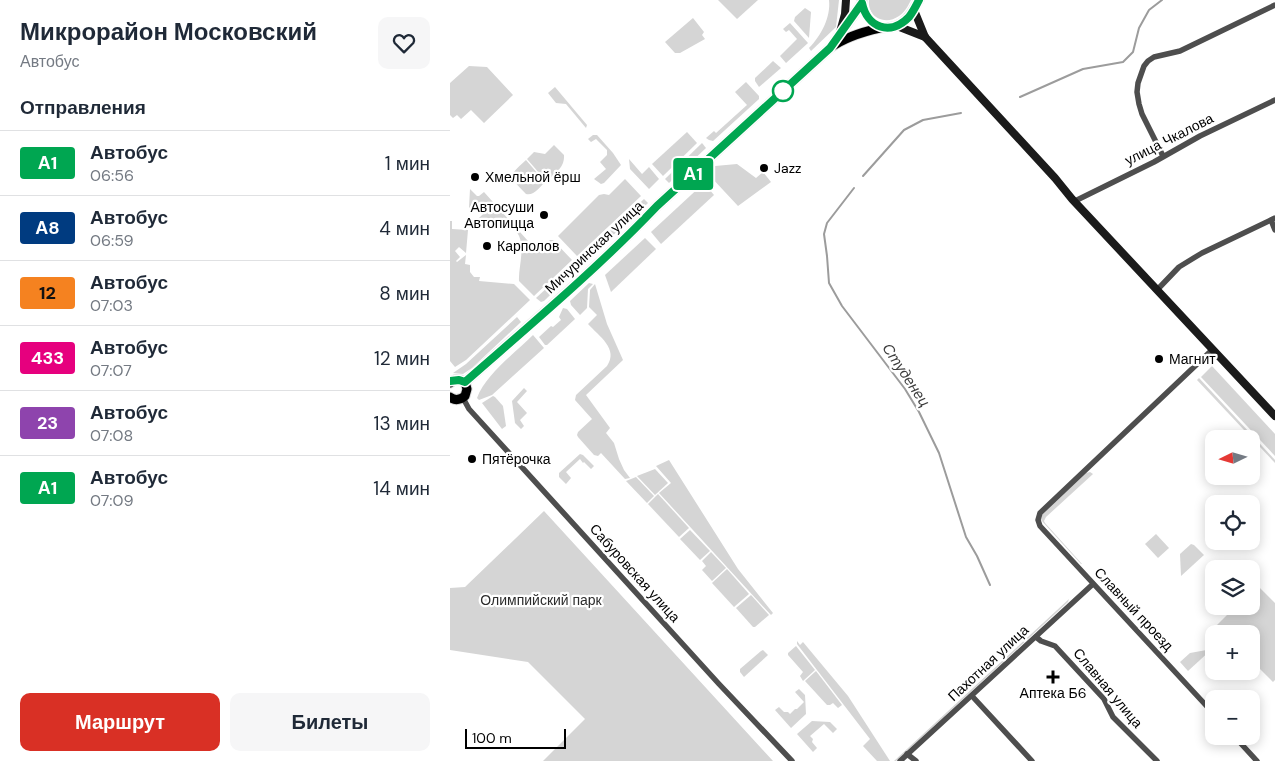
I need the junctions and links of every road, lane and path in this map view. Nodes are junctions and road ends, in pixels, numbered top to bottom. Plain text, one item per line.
1 (846, 0) edge
2 (862, 1) edge
3 (917, 3) edge
4 (1275, 5) edge
5 (896, 26) junction
6 (883, 28) junction
7 (840, 34) junction
8 (926, 37) junction
9 (830, 48) junction
10 (1275, 100) edge
11 (1163, 156) junction
12 (1075, 201) junction
13 (1273, 219) edge
14 (1275, 230) edge
15 (1157, 290) junction
16 (1213, 349) junction
17 (450, 382) edge
18 (465, 382) junction
19 (450, 397) edge
20 (463, 398) junction
21 (1275, 416) edge
22 (1093, 584) junction
23 (1036, 637) junction
24 (972, 696) junction
25 (1205, 704) edge
26 (1242, 745) edge
27 (907, 754) junction
28 (792, 761) edge
29 (900, 761) edge
30 (916, 761) edge
31 (1032, 761) edge
32 (1157, 761) edge
33 (1257, 761) edge

1 - 7 main road
2 - 6 main road
2 - 7 main road, Мичуринская улица
3 - 5 main road
3 - 8 main road
4 - 11 street
5 - 6 main road, Мичуринская улица
5 - 8 main road
6 - 9 main road, Мичуринская улица
7 - 9 main road, Мичуринская улица
8 - 12 main road
9 - 18 main road, Мичуринская улица
10 - 11 street, улица Чкалова
11 - 12 street, улица Чкалова
12 - 15 main road
13 - 14 street
13 - 15 street
15 - 16 main road
16 - 21 main road
16 - 22 street, Славный проезд
17 - 18 main road
18 - 20 main road
19 - 20 main road
20 - 28 street, Сабуровская улица
22 - 23 street, Пахотная улица
22 - 25 street, Славный проезд
23 - 24 street, Пахотная улица
23 - 32 street, Славная улица
24 - 27 street, Пахотная улица
24 - 31 street
26 - 33 street
27 - 29 street, Пахотная улица
27 - 30 street

